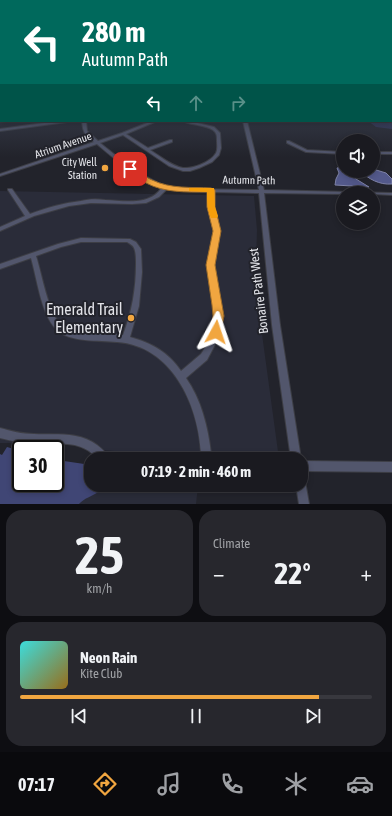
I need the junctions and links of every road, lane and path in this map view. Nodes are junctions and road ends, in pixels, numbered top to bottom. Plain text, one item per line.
1 (60, 122) edge
2 (84, 122) edge
3 (153, 122) edge
4 (189, 122) edge
5 (245, 122) edge
6 (0, 130) edge
7 (123, 134) junction
8 (171, 141) dead end
9 (288, 142) dead end
10 (97, 143) junction
11 (147, 150) junction
12 (336, 153) edge
13 (380, 153) edge
14 (392, 154) edge
15 (0, 175) edge
16 (165, 187) junction
17 (10, 190) dead end
18 (211, 190) junction
19 (262, 190) junction
20 (336, 192) edge
21 (380, 193) edge
22 (392, 194) edge
23 (29, 217) junction
24 (0, 229) edge
25 (33, 255) junction
26 (0, 267) edge
27 (125, 339) junction
28 (182, 378) junction
29 (0, 433) edge
30 (99, 452) edge
31 (206, 452) edge
32 (295, 452) edge
33 (308, 466) edge
34 (392, 467) edge
35 (302, 492) edge
36 (304, 504) edge

1 - 6 street
2 - 10 street, Autumn Path
3 - 7 street, Atrium Avenue
4 - 11 street
5 - 19 street, Bonaire Path West
7 - 10 street, Atrium Avenue
7 - 11 street
8 - 11 street
9 - 12 street
10 - 15 street, Atrium Avenue
10 - 16 street, Autumn Path
13 - 14 street
16 - 18 street, Autumn Path
16 - 23 street
17 - 23 street
18 - 19 street, Autumn Path
18 - 28 street
19 - 20 street, Autumn Path
19 - 32 street, Bonaire Path West
21 - 22 street
23 - 24 street
25 - 26 street
25 - 27 street
25 - 27 street
27 - 28 street
28 - 31 street
29 - 30 street
33 - 34 street
35 - 36 street

